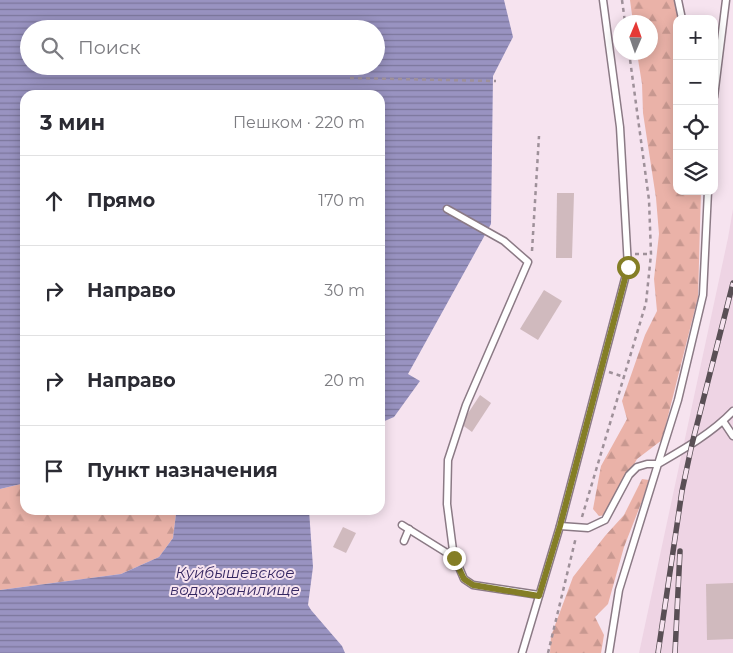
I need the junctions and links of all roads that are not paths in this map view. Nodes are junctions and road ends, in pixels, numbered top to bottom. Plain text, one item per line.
1 (603, 0) edge
2 (678, 0) edge
3 (726, 0) edge
4 (681, 15) edge
5 (718, 65) edge
6 (708, 195) edge
7 (447, 209) dead end
8 (733, 411) edge
9 (723, 421) junction
10 (733, 436) edge
11 (658, 464) junction
12 (402, 525) dead end
13 (560, 526) junction
14 (409, 529) junction
15 (404, 540) dead end
16 (454, 558) junction
17 (539, 596) junction
18 (522, 653) edge
19 (609, 653) edge

1 - 13 lane
2 - 4 lane
3 - 5 lane
6 - 11 lane
7 - 16 lane
8 - 9 lane
9 - 10 lane
9 - 11 lane
11 - 13 lane
11 - 19 lane
12 - 14 lane
13 - 17 lane
14 - 15 lane
14 - 16 lane
16 - 17 lane
17 - 18 lane

